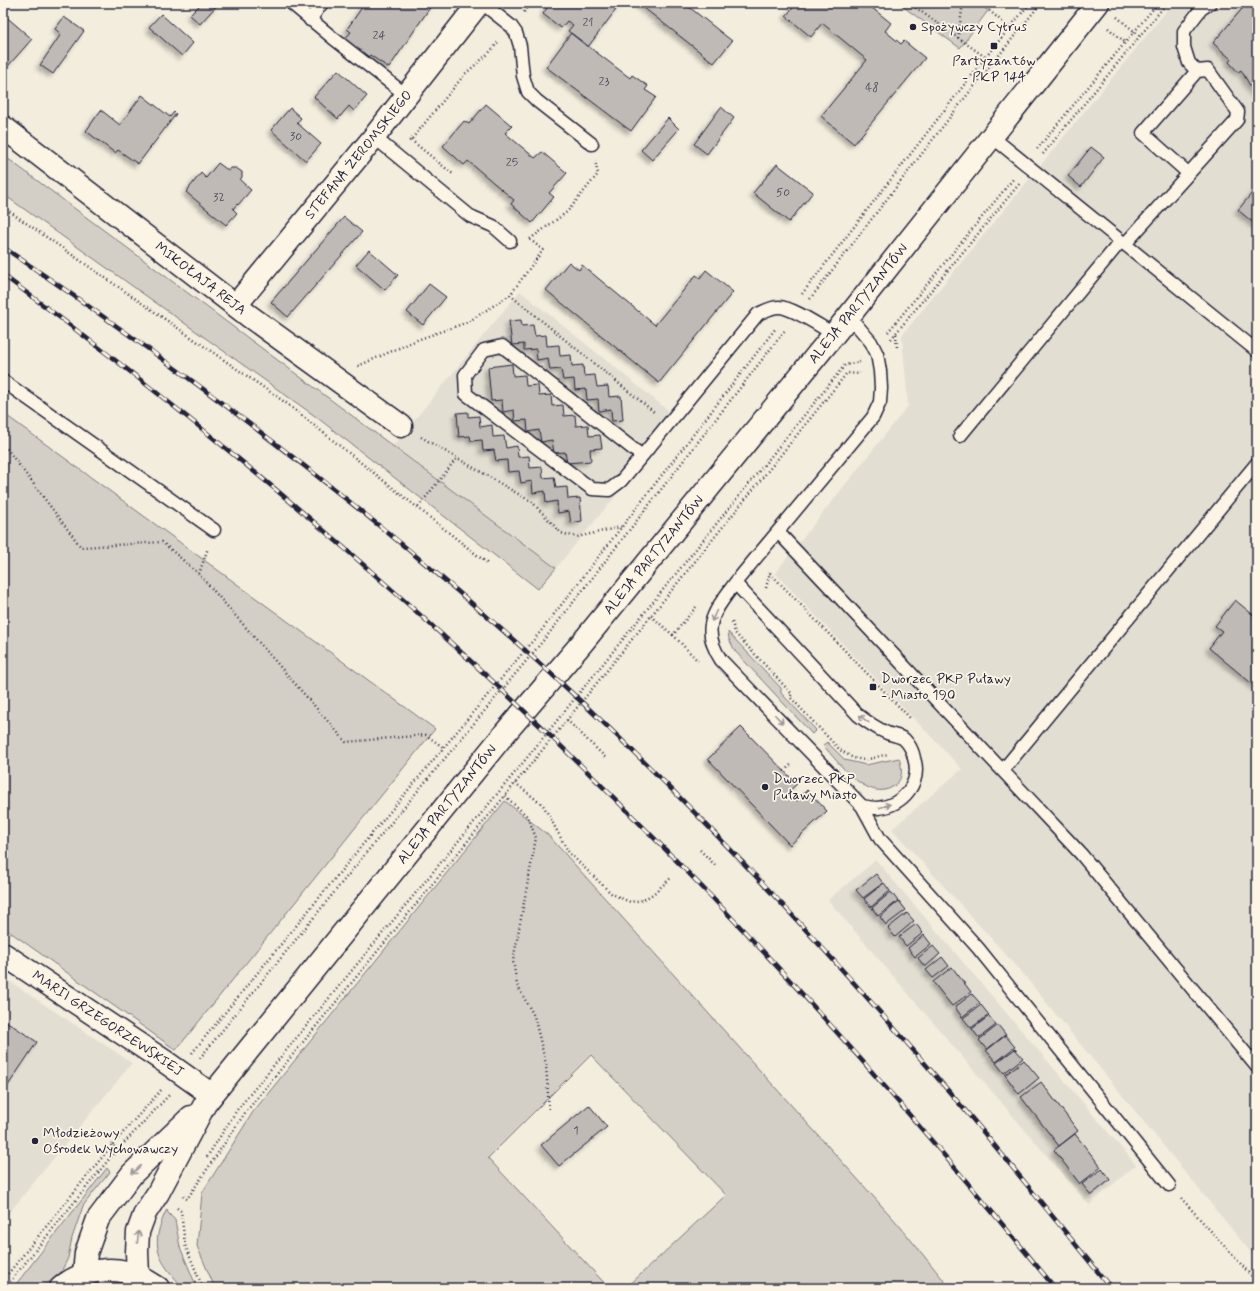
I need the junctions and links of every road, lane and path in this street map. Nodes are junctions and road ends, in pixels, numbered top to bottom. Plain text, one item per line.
1 (291, 3) edge
2 (322, 3) edge
3 (480, 3) edge
4 (909, 3) edge
5 (963, 3) edge
6 (980, 3) edge
7 (1042, 3) edge
8 (1158, 3) edge
9 (1167, 3) edge
10 (1210, 3) edge
11 (1105, 8) edge
12 (310, 20) junction
13 (1010, 28) dead end
14 (1135, 32) junction
15 (1140, 36) junction
16 (958, 38) junction
17 (985, 58) dead end
18 (1197, 71) junction
19 (406, 95) junction
20 (3, 127) edge
21 (991, 136) junction
22 (374, 137) junction
23 (592, 144) joint
24 (1029, 166) junction
25 (1188, 173) junction
26 (3, 207) edge
27 (510, 241) dead end
28 (1123, 242) junction
29 (510, 295) junction
30 (236, 305) junction
31 (798, 314) junction
32 (849, 316) junction
33 (834, 334) junction
34 (876, 350) junction
35 (1257, 351) edge
36 (334, 377) junction
37 (3, 381) edge
38 (668, 423) junction
39 (401, 426) joint
40 (960, 436) dead end
41 (3, 447) edge
42 (642, 456) junction
43 (457, 458) junction
44 (1257, 462) edge
45 (418, 507) junction
46 (622, 527) dead end
47 (214, 530) joint
48 (778, 532) junction
49 (488, 563) dead end
50 (199, 574) junction
51 (735, 583) junction
52 (651, 616) junction
53 (673, 635) dead end
54 (444, 748) dead end
55 (607, 759) dead end
56 (1003, 770) junction
57 (515, 783) dead end
58 (505, 796) dead end
59 (862, 806) junction
60 (700, 850) dead end
61 (715, 865) dead end
62 (672, 877) dead end
63 (3, 954) edge
64 (1257, 1067) edge
65 (186, 1076) junction
66 (208, 1100) junction
67 (549, 1111) dead end
68 (112, 1145) dead end
69 (203, 1162) dead end
70 (1169, 1185) joint
71 (182, 1195) dead end
72 (178, 1200) dead end
73 (185, 1245) dead end
74 (84, 1274) junction
75 (138, 1276) junction
76 (3, 1280) edge
77 (1257, 1282) edge
78 (5, 1288) edge
79 (61, 1288) edge
80 (158, 1288) edge
81 (203, 1288) edge

1 - 12 lane
2 - 12 lane
3 - 19 main road, STEFANA ŻEROMSKIEGO
3 - 23 lane
4 - 16 path
5 - 16 path
6 - 13 path
7 - 31 path
8 - 14 path
9 - 15 path
10 - 18 lane
11 - 14 path
11 - 21 main road, ALEJA PARTYZANTÓW
12 - 19 lane
14 - 15 path
14 - 24 path
15 - 24 path
16 - 17 path
18 - 25 lane
18 - 25 lane
19 - 22 main road, STEFANA ŻEROMSKIEGO
20 - 30 main road, MIKOŁAJA REJA
21 - 24 lane
21 - 32 main road, ALEJA PARTYZANTÓW
22 - 27 lane
22 - 30 main road, STEFANA ŻEROMSKIEGO
23 - 29 path
24 - 28 lane
24 - 34 path
24 - 34 path
25 - 28 lane
26 - 45 path
28 - 35 lane
28 - 40 lane
29 - 36 path
29 - 38 path
30 - 36 main road, MIKOŁAJA REJA
31 - 33 lane
31 - 38 lane
31 - 65 path
32 - 33 main road, ALEJA PARTYZANTÓW
32 - 34 lane
33 - 66 main road, ALEJA PARTYZANTÓW
34 - 48 lane
34 - 52 path
34 - 69 path
36 - 39 main road, MIKOŁAJA REJA
37 - 47 lane
38 - 42 lane
39 - 43 path
41 - 50 path
42 - 42 lane
43 - 45 path
43 - 46 path
44 - 56 lane
45 - 49 path
47 - 50 path
48 - 51 lane
48 - 56 lane
50 - 54 path
51 -> 59 lane
59 -> 51 lane
52 - 53 path
52 - 55 path
56 - 64 lane
57 - 62 path
58 - 67 path
59 - 70 lane
60 - 61 path
63 - 65 main road, MARII GRZEGORZEWSKIEJ
65 - 66 main road, MARII GRZEGORZEWSKIEJ
65 - 78 path
66 -> 74 main road, ALEJA PARTYZANTÓW
75 -> 66 main road, ALEJA PARTYZANTÓW
68 - 76 path
70 - 77 path
71 - 72 path
73 - 81 path
74 - 75 main road
74 - 79 main road
75 - 80 main road

